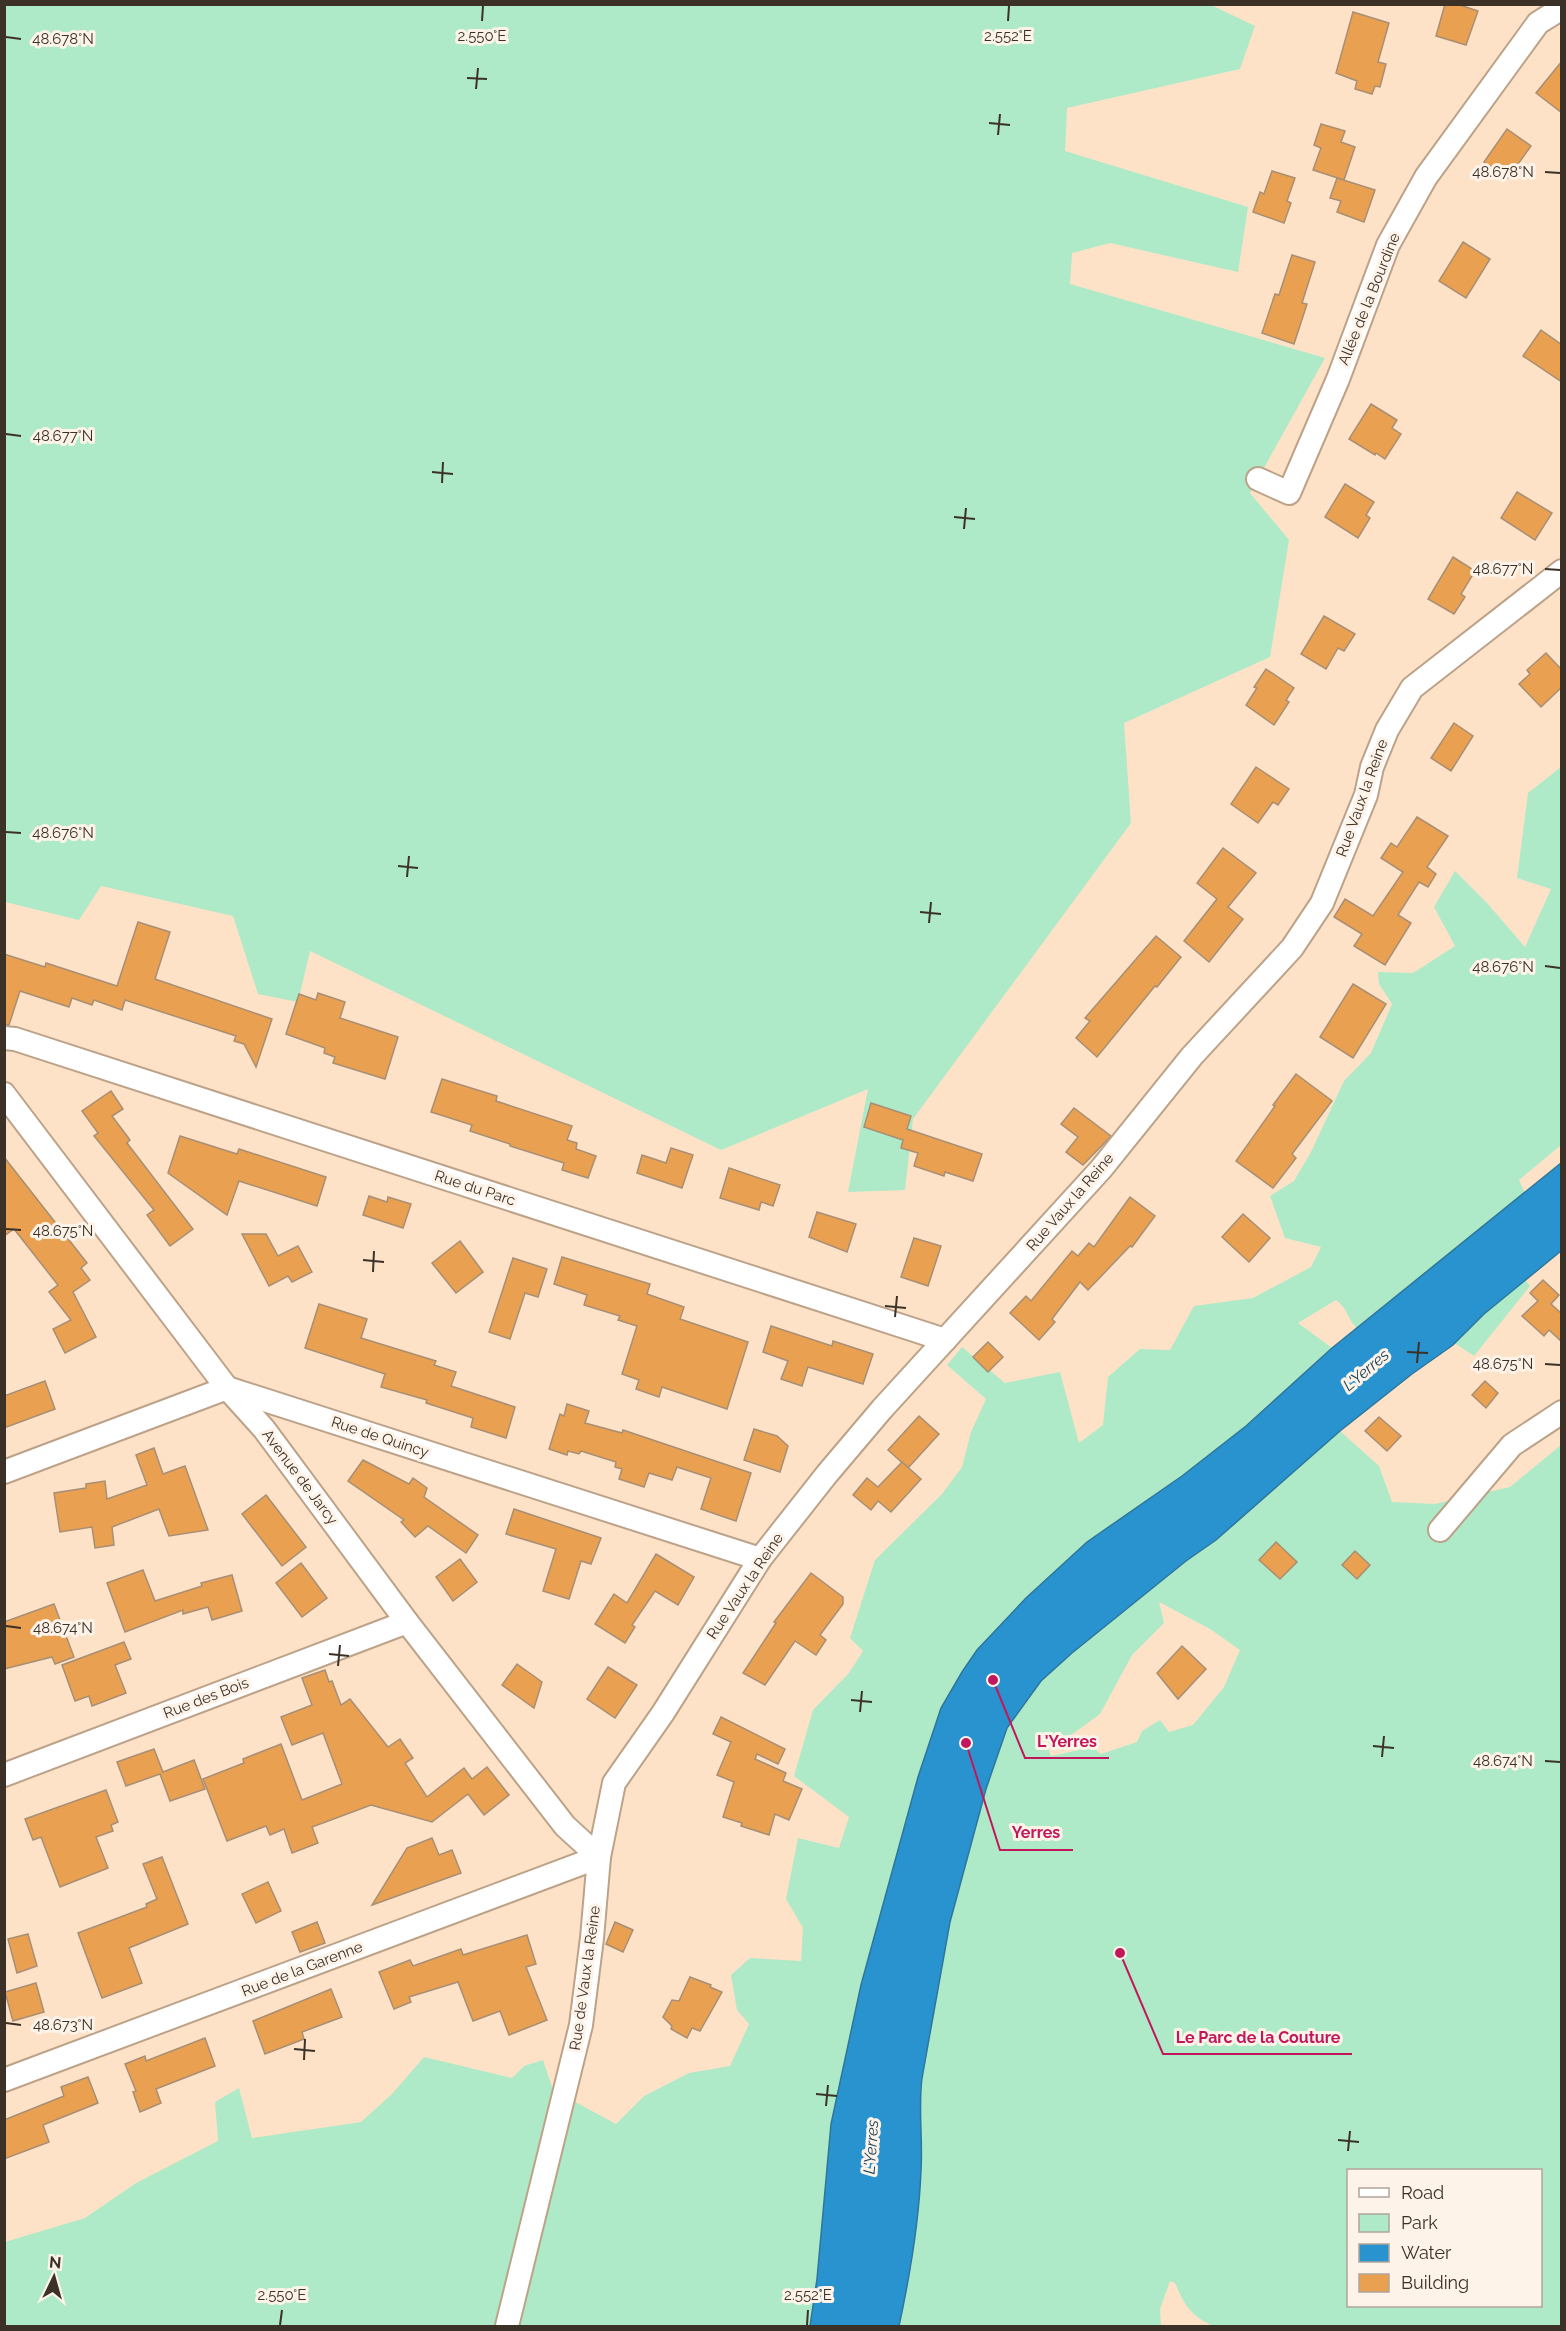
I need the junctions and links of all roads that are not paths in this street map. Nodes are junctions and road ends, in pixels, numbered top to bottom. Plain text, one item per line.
1 (1555, 4) edge
2 (1562, 7) edge
3 (1258, 478) dead end
4 (1562, 571) edge
5 (4, 1038) edge
6 (4, 1094) edge
7 (945, 1340) junction
8 (227, 1388) junction
9 (1562, 1412) edge
10 (4, 1472) edge
11 (1440, 1530) dead end
12 (760, 1559) junction
13 (407, 1622) junction
14 (4, 1775) edge
15 (599, 1857) junction
16 (4, 2080) edge
17 (507, 2326) edge

1 - 2 street
2 - 3 street, Allée de la Bourdine
4 - 7 street, Rue Vaux la Reine
5 - 7 street, Rue du Parc
6 - 8 street, Avenue de Jarcy
7 - 12 street, Rue Vaux la Reine
8 - 10 street
8 - 12 street, Rue de Quincy
8 - 13 street, Avenue de Jarcy
9 - 11 street
12 - 15 street, Rue Vaux la Reine
13 - 14 street, Rue des Bois
13 - 15 street, Avenue de Jarcy
15 - 16 street, Rue de la Garenne
15 - 17 street, Rue de Vaux la Reine

